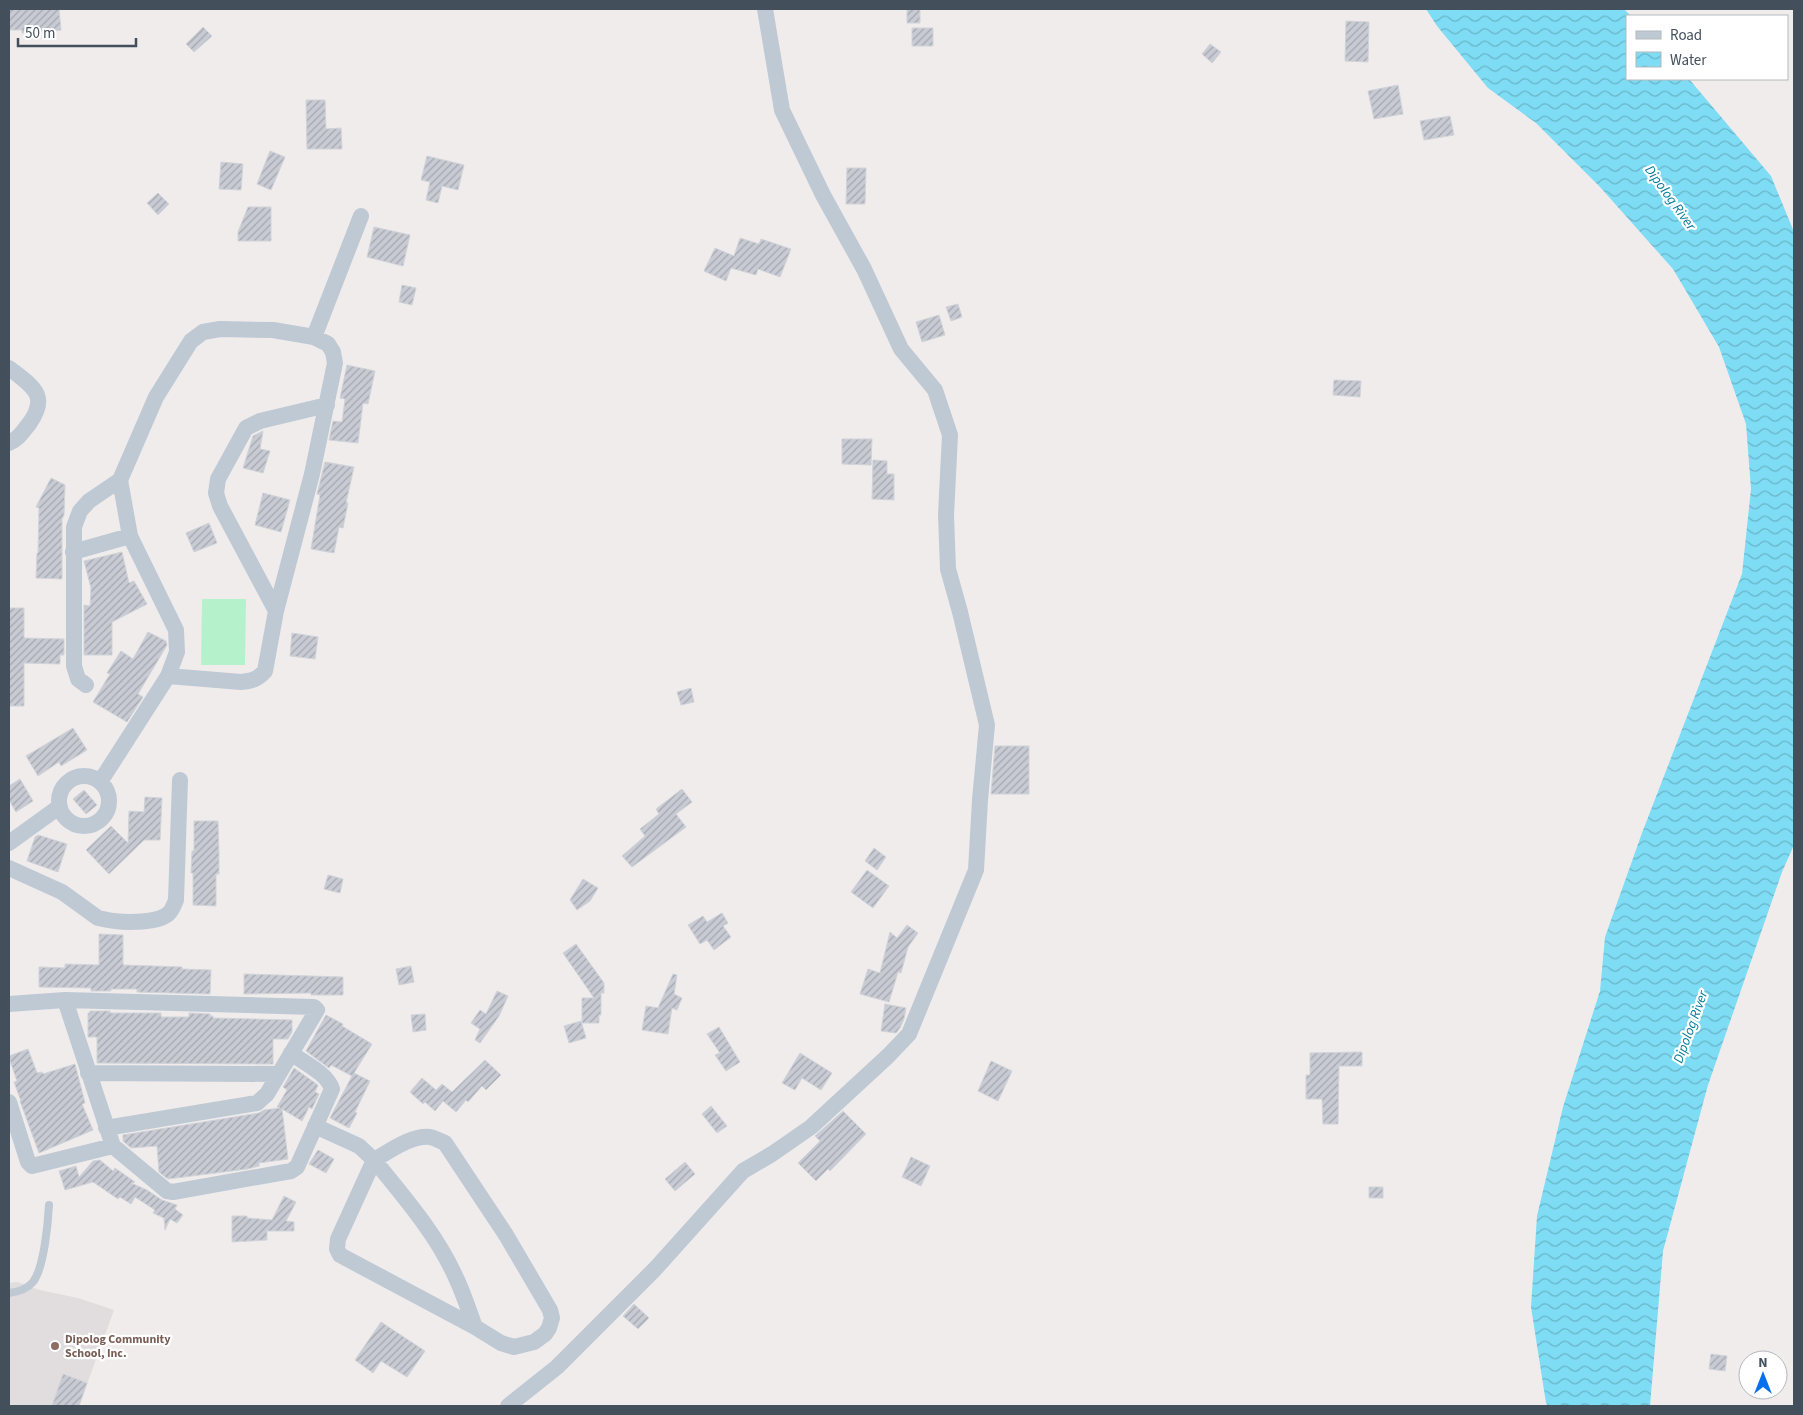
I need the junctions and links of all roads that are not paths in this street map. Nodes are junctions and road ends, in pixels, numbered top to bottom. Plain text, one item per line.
1 (765, 9) edge
2 (361, 216) dead end
3 (314, 337) junction
4 (9, 368) edge
5 (327, 405) junction
6 (9, 443) edge
7 (120, 480) junction
8 (130, 536) junction
9 (73, 552) junction
10 (276, 611) junction
11 (168, 676) junction
12 (86, 685) dead end
13 (180, 780) dead end
14 (100, 782) junction
15 (59, 807) junction
16 (9, 843) edge
17 (9, 868) edge
18 (65, 1000) junction
19 (9, 1004) edge
20 (291, 1053) junction
21 (88, 1073) junction
22 (279, 1074) junction
23 (9, 1102) edge
24 (315, 1126) junction
25 (106, 1128) junction
26 (113, 1146) junction
27 (374, 1160) junction
28 (49, 1205) dead end
29 (9, 1293) edge
30 (474, 1327) junction
31 (508, 1406) edge

1 - 31 street
2 - 3 street
3 - 5 street
3 - 7 street
4 - 6 street
5 - 10 street
5 - 10 street
7 - 8 street
7 - 9 street
8 - 9 street
8 - 11 street
9 - 12 street
10 - 11 street
11 - 14 street
13 - 17 street
14 - 15 street
14 - 15 street
15 - 16 street
18 - 19 street
18 - 20 street
18 - 21 street
20 - 22 street
20 - 24 street
21 - 22 street
21 - 25 street
22 - 25 street
23 - 26 street
24 - 26 street
24 - 27 street
25 - 26 street
27 - 30 street
27 - 30 street
27 - 30 street
28 - 29 lane

